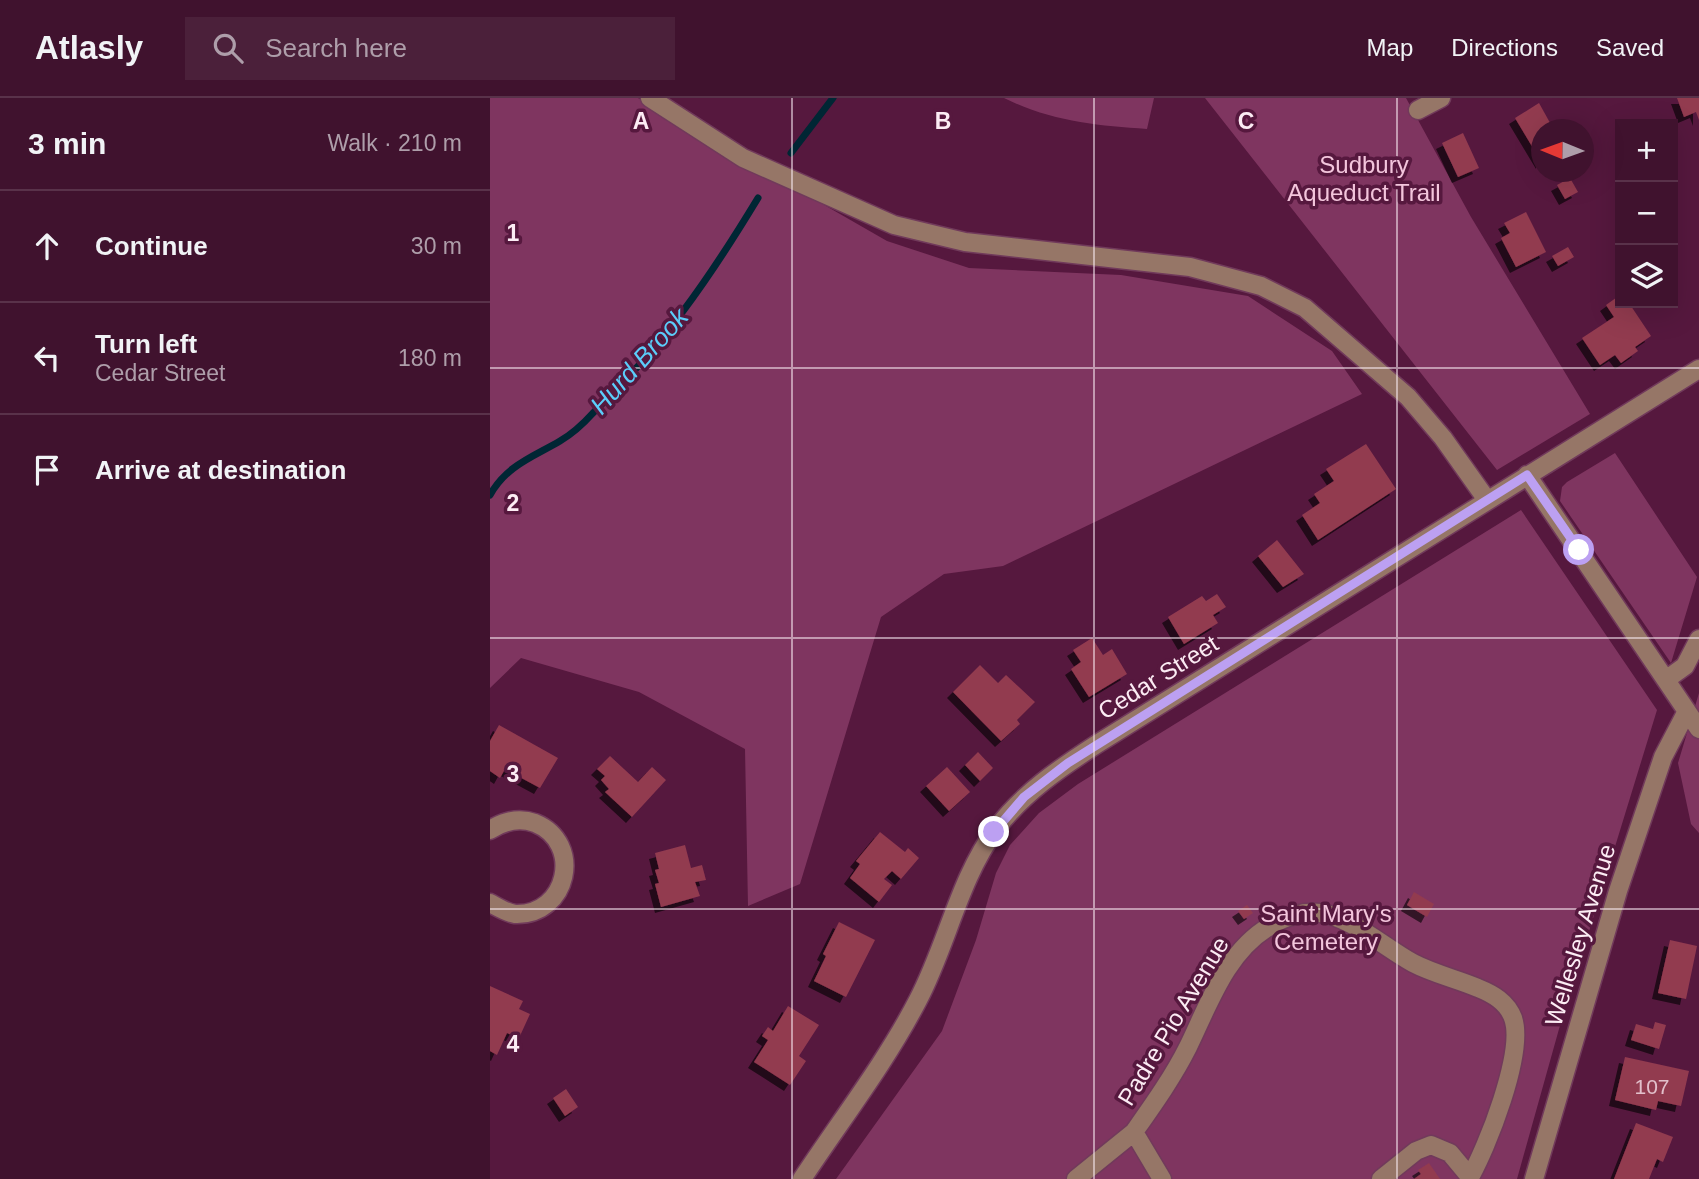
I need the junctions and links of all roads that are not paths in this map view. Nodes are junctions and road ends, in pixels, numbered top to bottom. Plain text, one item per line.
1 (650, 98) edge
2 (1441, 98) edge
3 (1418, 110) dead end
4 (1699, 369) edge
5 (1527, 475) junction
6 (1487, 500) junction
7 (1699, 639) edge
8 (1667, 679) junction
9 (1688, 711) junction
10 (1699, 729) edge
11 (490, 830) edge
12 (490, 903) edge
13 (1134, 1132) junction
14 (1469, 1178) edge
15 (802, 1179) edge
16 (1076, 1179) edge
17 (1162, 1179) edge
18 (1381, 1179) edge
19 (1534, 1179) edge

1 - 6 street
2 - 3 street
4 - 5 street, Cedar Street
5 - 6 street, Cedar Street
5 - 8 street
6 - 15 street, Cedar Street
7 - 8 street
8 - 9 street
9 - 10 street
9 - 19 street, Wellesley Avenue
11 - 12 street
13 - 14 street, Padre Pio Avenue
13 - 16 street, Padre Pio Avenue
13 - 17 street, Padre Pio Avenue
14 - 18 street

